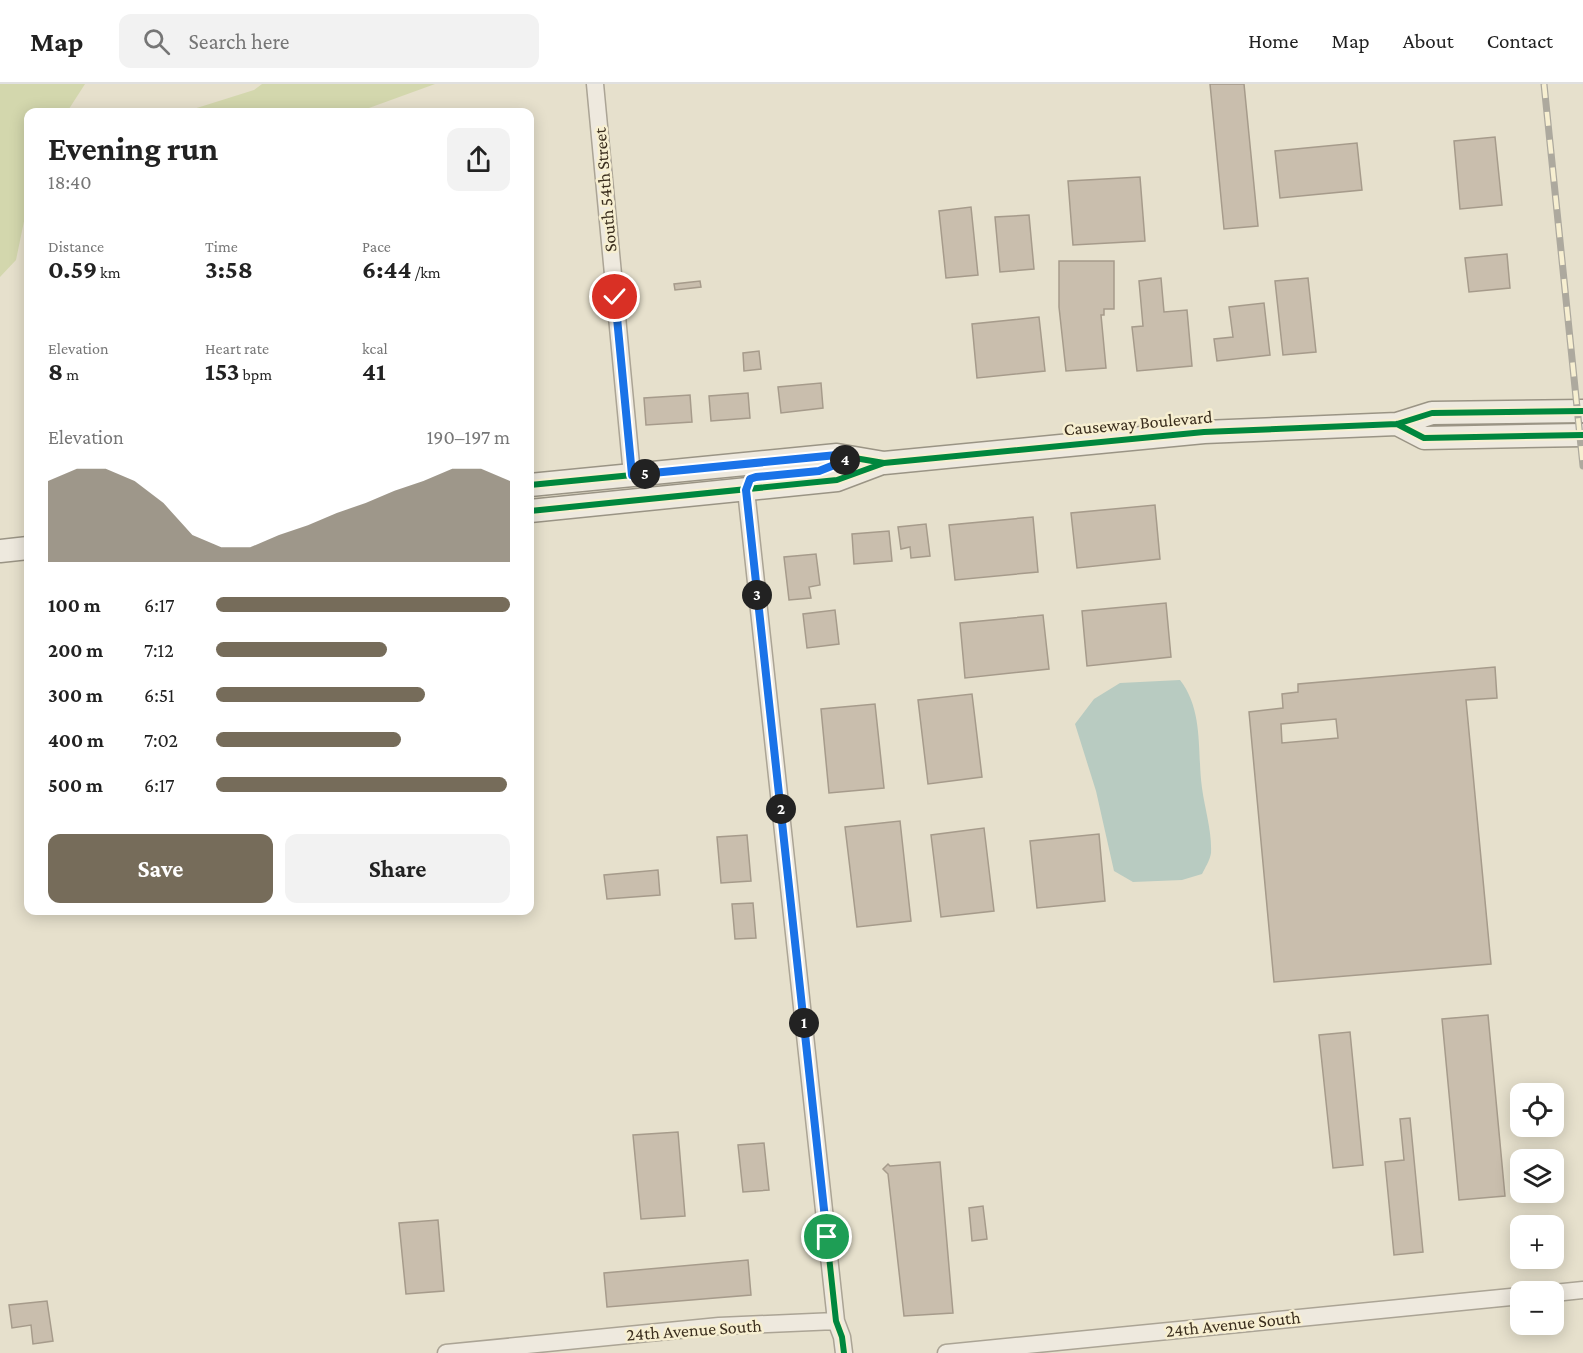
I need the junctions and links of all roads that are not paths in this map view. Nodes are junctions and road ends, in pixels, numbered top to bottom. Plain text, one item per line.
1 (595, 84) edge
2 (1583, 411) edge
3 (1397, 424) junction
4 (1583, 435) edge
5 (852, 458) junction
6 (884, 463) junction
7 (632, 475) junction
8 (534, 485) edge
9 (746, 490) junction
10 (534, 499) edge
11 (534, 512) edge
12 (24, 535) edge
13 (0, 538) edge
14 (24, 548) edge
15 (0, 551) edge
16 (24, 561) edge
17 (0, 563) edge
18 (1583, 1290) edge
19 (1564, 1292) edge
20 (1510, 1297) edge
21 (836, 1322) junction
22 (446, 1353) edge
23 (844, 1353) edge
24 (946, 1353) edge

1 - 7 street, South 54th Street
2 - 3 main road, Causeway Boulevard
3 - 4 main road, Causeway Boulevard
3 - 6 main road, Causeway Boulevard
5 - 6 main road, Causeway Boulevard
5 - 7 main road, Causeway Boulevard
5 - 9 main road
6 - 9 main road, Causeway Boulevard
7 - 8 main road, Causeway Boulevard
7 - 10 main road
9 - 11 main road, Causeway Boulevard
9 - 21 street
12 - 13 main road
14 - 15 main road
16 - 17 main road
18 - 19 street
20 - 24 street, 24th Avenue South
21 - 22 street, 24th Avenue South
21 - 23 street

